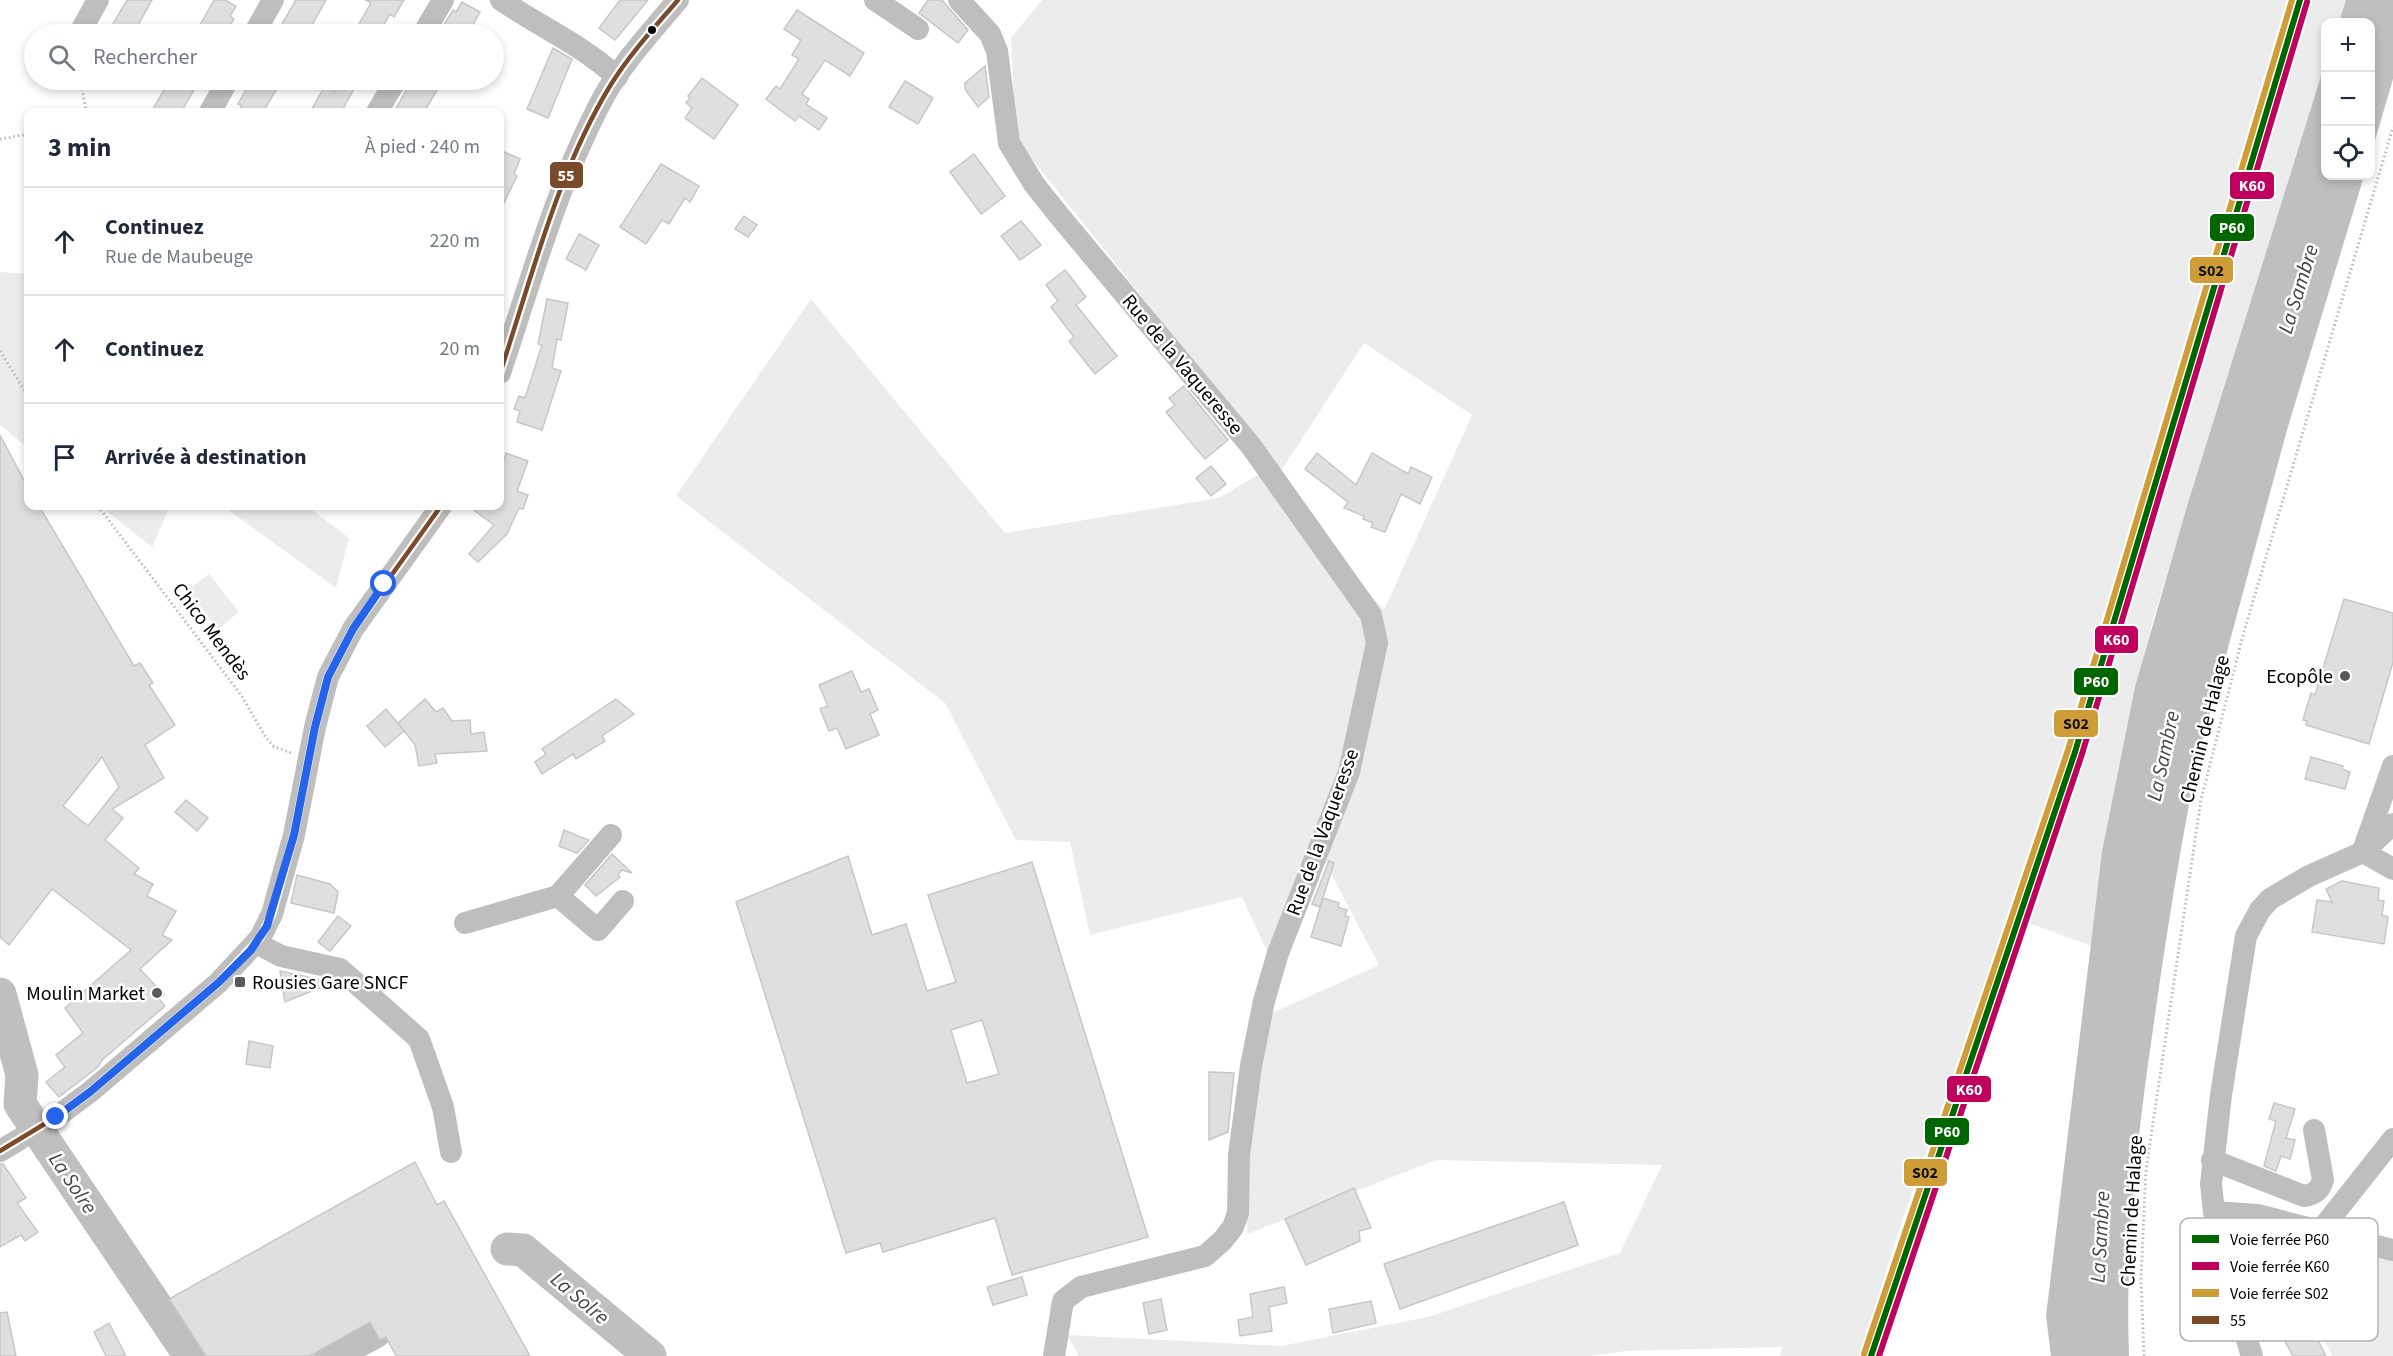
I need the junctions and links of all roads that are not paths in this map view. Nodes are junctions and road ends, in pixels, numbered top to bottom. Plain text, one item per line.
1 (98, 0) edge
2 (273, 0) edge
3 (443, 0) edge
4 (501, 0) edge
5 (678, 0) edge
6 (875, 0) edge
7 (959, 0) edge
8 (85, 24) edge
9 (260, 24) edge
10 (429, 24) edge
11 (918, 29) dead end
12 (617, 77) junction
13 (222, 90) edge
14 (390, 90) edge
15 (212, 108) edge
16 (379, 108) edge
17 (504, 361) edge
18 (438, 510) edge
19 (2393, 766) edge
20 (2393, 824) edge
21 (611, 835) dead end
22 (2363, 852) junction
23 (2393, 869) edge
24 (558, 896) junction
25 (624, 901) dead end
26 (465, 923) dead end
27 (256, 943) junction
28 (2314, 1130) dead end
29 (2393, 1139) edge
30 (2, 1150) edge
31 (451, 1152) dead end
32 (2212, 1160) junction
33 (2214, 1212) junction
34 (2215, 1218) edge
35 (2271, 1218) edge
36 (2330, 1218) edge
37 (2378, 1246) edge
38 (2393, 1250) edge
39 (2247, 1341) edge
40 (1054, 1356) edge
41 (2252, 1356) edge

1 - 8 street
2 - 9 street
3 - 10 street
4 - 12 street
5 - 12 street
6 - 11 street
7 - 40 street, Rue de la Vaqueresse
12 - 17 street
13 - 15 street
14 - 16 street
18 - 27 street
19 - 22 street
20 - 22 street
21 - 24 street
22 - 23 street
22 - 32 street
24 - 25 street
24 - 26 street
27 - 30 street
27 - 31 street
28 - 32 street
29 - 36 street
32 - 33 street
33 - 34 street
33 - 35 street
37 - 38 street
39 - 41 street

